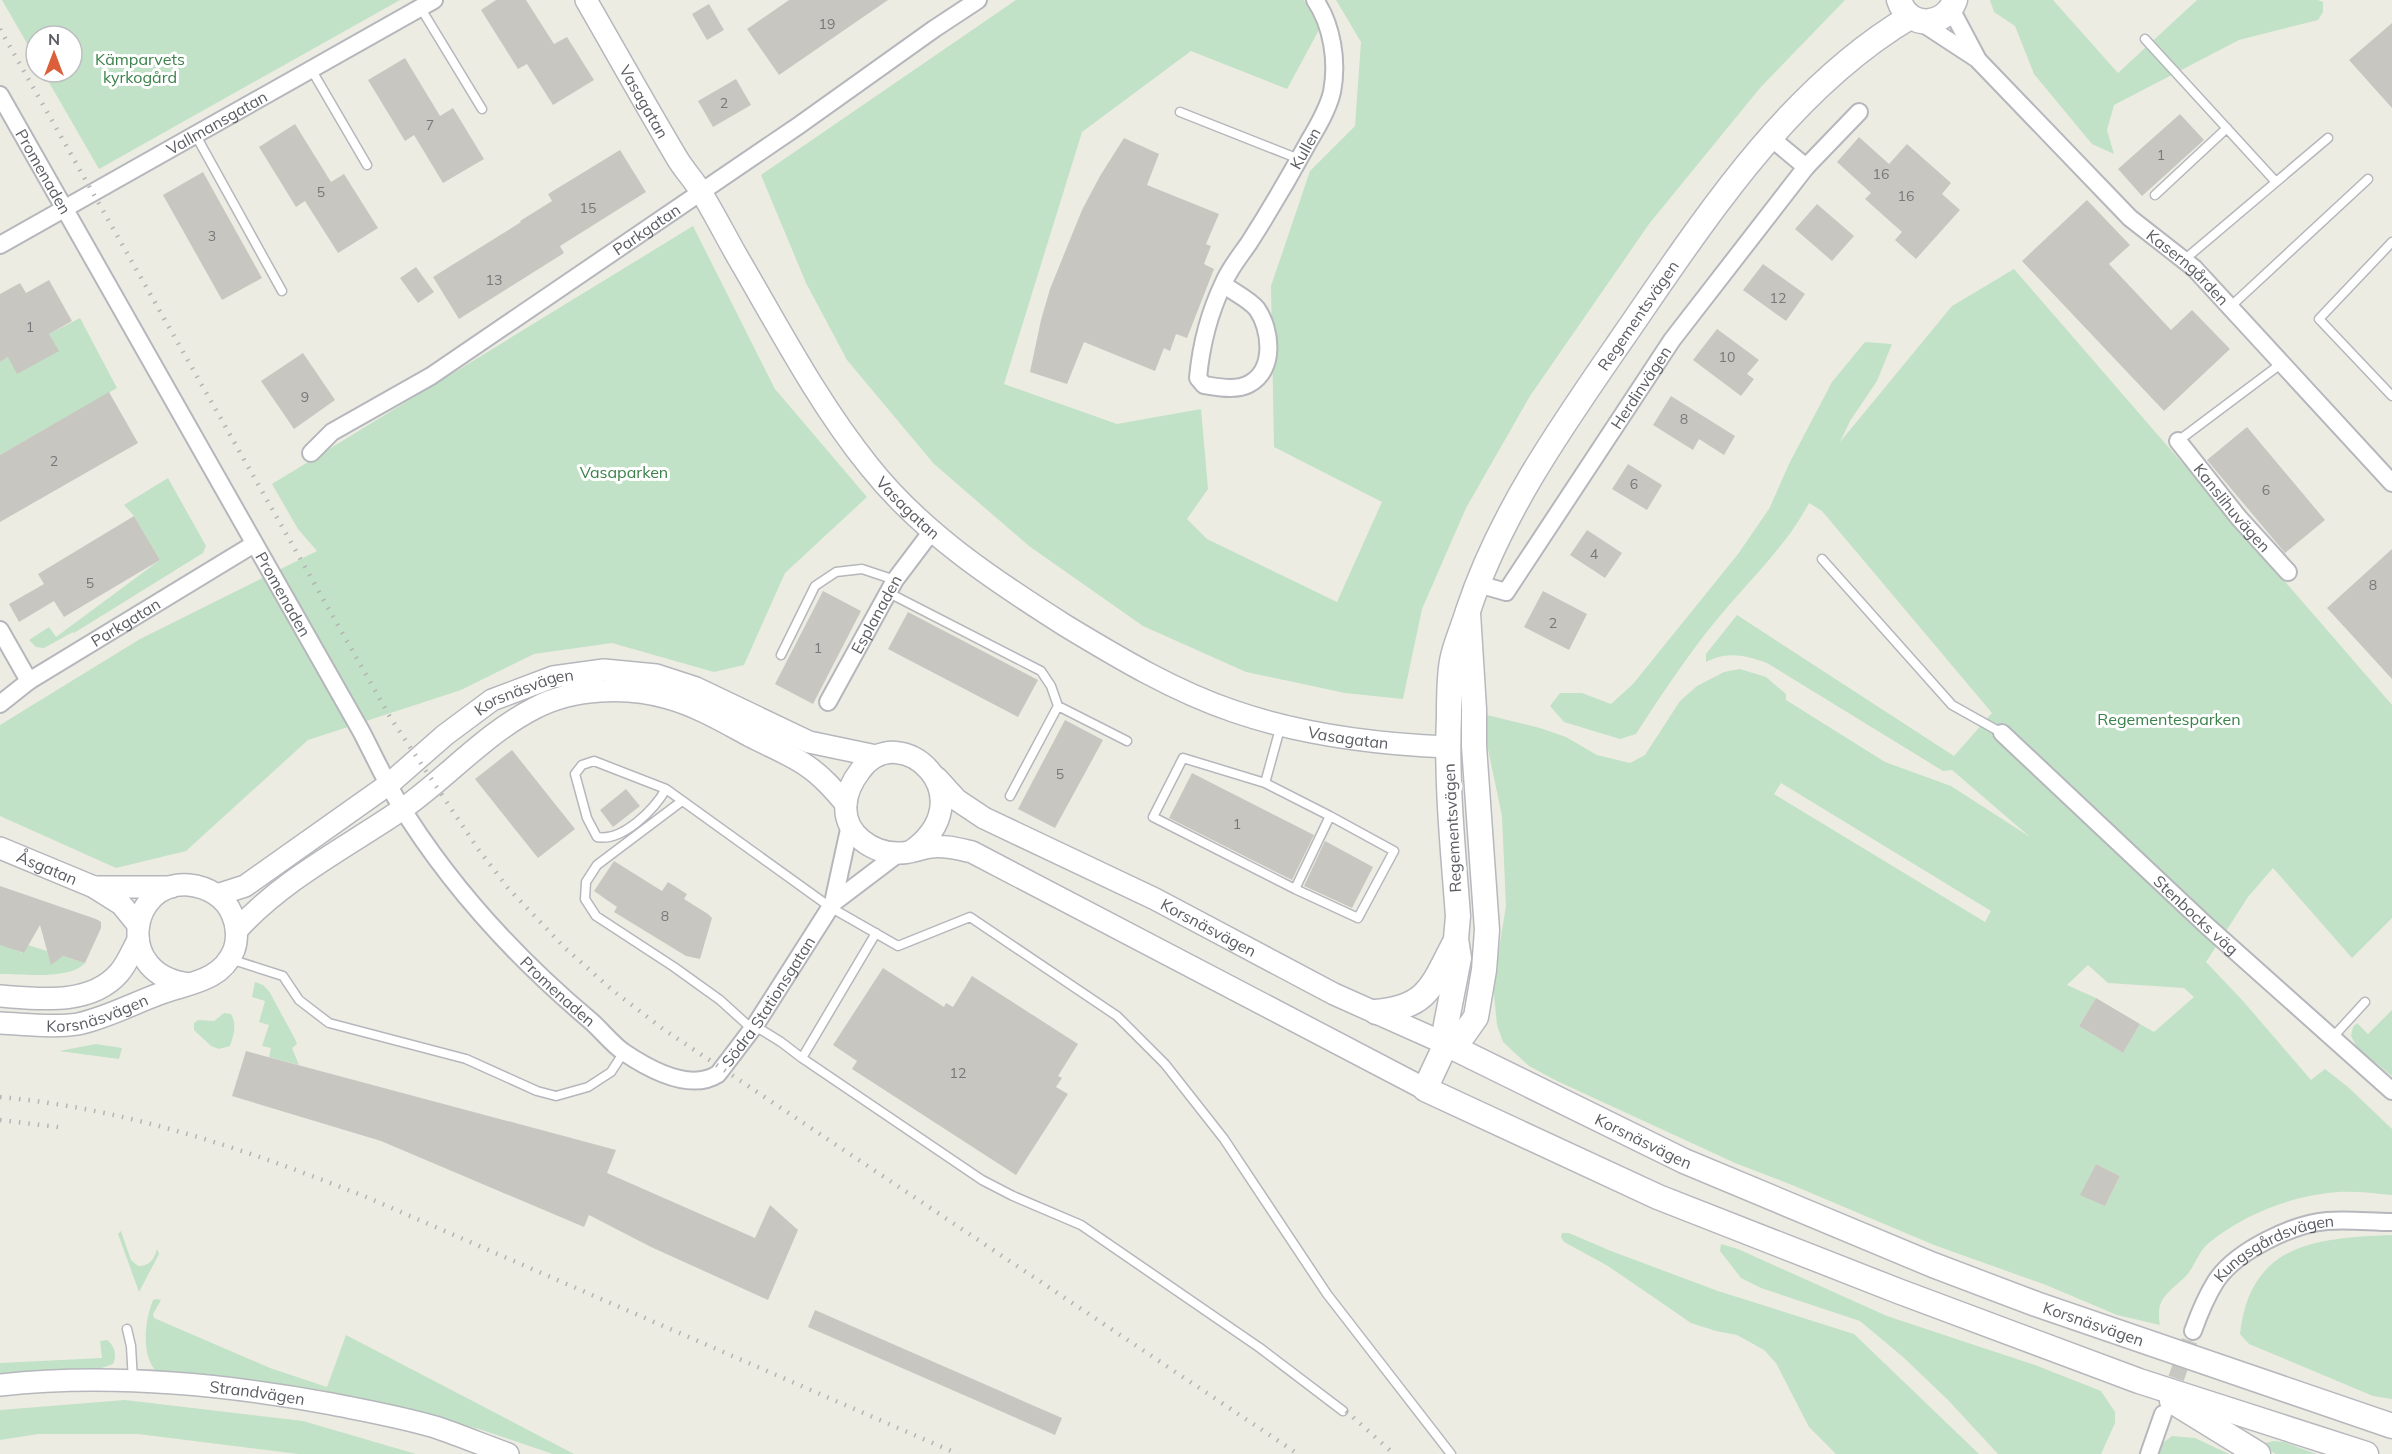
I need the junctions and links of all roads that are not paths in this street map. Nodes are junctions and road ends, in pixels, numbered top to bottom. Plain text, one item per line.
1 (586, 0) edge
2 (978, 0) edge
3 (1314, 0) edge
4 (427, 4) edge
5 (1953, 4) edge
6 (1906, 10) edge
7 (2145, 39) dead end
8 (1977, 59) junction
9 (311, 69) junction
10 (0, 95) edge
11 (482, 109) dead end
12 (1180, 112) dead end
13 (1859, 112) dead end
14 (2227, 128) junction
15 (195, 133) junction
16 (1771, 138) junction
17 (2328, 138) dead end
18 (1299, 159) junction
19 (367, 165) dead end
20 (1806, 167) junction
21 (2368, 179) dead end
22 (2276, 182) junction
23 (701, 192) junction
24 (2155, 195) dead end
25 (66, 210) junction
26 (2392, 242) edge
27 (0, 245) edge
28 (2184, 260) junction
29 (1223, 284) junction
30 (282, 291) dead end
31 (2230, 307) junction
32 (2282, 363) junction
33 (2392, 396) edge
34 (2178, 441) joint
35 (311, 453) dead end
36 (2392, 483) edge
37 (932, 531) junction
38 (254, 544) junction
39 (1822, 559) dead end
40 (2289, 572) dead end
41 (1478, 584) junction
42 (892, 587) junction
43 (1468, 613) junction
44 (0, 630) edge
45 (781, 655) dead end
46 (29, 681) junction
47 (828, 702) dead end
48 (0, 704) edge
49 (1058, 706) junction
50 (1281, 724) junction
51 (2002, 733) joint
52 (1127, 741) dead end
53 (1474, 746) junction
54 (1448, 747) junction
55 (876, 756) junction
56 (935, 775) junction
57 (1264, 783) junction
58 (389, 784) junction
59 (666, 789) junction
60 (1010, 796) dead end
61 (682, 801) junction
62 (846, 804) junction
63 (403, 808) junction
64 (1330, 816) junction
65 (850, 825) junction
66 (0, 848) edge
67 (904, 853) junction
68 (94, 887) junction
69 (171, 887) junction
70 (1295, 888) junction
71 (217, 895) junction
72 (832, 904) junction
73 (237, 930) junction
74 (138, 933) junction
75 (876, 933) junction
76 (1456, 939) junction
77 (230, 959) junction
78 (190, 984) junction
79 (0, 996) edge
80 (2365, 1002) dead end
81 (1376, 1012) junction
82 (1476, 1017) junction
83 (0, 1023) edge
84 (753, 1028) junction
85 (2331, 1038) junction
86 (1446, 1044) junction
87 (624, 1052) junction
88 (802, 1058) junction
89 (1509, 1075) junction
90 (1425, 1089) junction
91 (2392, 1092) edge
92 (2392, 1222) edge
93 (128, 1329) dead end
94 (2193, 1331) tunnel mouth
95 (2139, 1381) junction
96 (133, 1382) junction
97 (0, 1385) edge
98 (1343, 1411) dead end
99 (2163, 1413) tunnel mouth
100 (2392, 1426) edge
101 (508, 1454) edge
102 (1451, 1454) edge
103 (2149, 1454) edge
104 (2258, 1454) edge
105 (2366, 1454) edge

1 - 23 street, Vasagatan
2 - 23 street, Parkgatan
3 - 18 street, Kullen
4 - 9 street, Vallmansgatan
4 - 11 lane
5 - 6 main road
5 - 8 street, Kaserngården
6 - 8 street, Kaserngården
6 - 16 main road, Regementsvägen
7 - 14 lane
8 - 28 street, Kaserngården
9 - 15 street, Vallmansgatan
9 - 19 lane
10 - 25 street, Promenaden
12 - 18 lane
13 - 20 street, Herdinvägen
14 - 22 lane
14 - 24 lane
15 - 25 street, Vallmansgatan
15 - 30 lane
16 - 20 street
16 - 41 main road, Regementsvägen
17 - 22 lane
18 - 29 street, Kullen
20 - 41 street, Herdinvägen
21 - 31 lane
22 - 28 lane
23 - 35 street, Parkgatan
23 - 37 street, Vasagatan
25 - 27 street, Vallmansgatan
25 - 38 street, Promenaden
26 - 33 lane
28 - 31 street, Kaserngården
29 - 29 street, Kullen
31 - 32 street, Kaserngården
32 - 34 lane
32 - 36 street, Kaserngården
34 - 40 street, Kanslihuvägen
37 - 42 street, Esplanaden
37 - 50 street, Vasagatan
38 - 46 street, Parkgatan
38 - 58 street, Promenaden
39 - 51 lane
41 - 43 main road, Regementsvägen
42 - 45 lane
42 - 47 street, Esplanaden
42 - 49 lane
43 - 53 main road, Regementsvägen
43 - 54 main road, Regementsvägen
44 - 46 street
46 - 48 street, Parkgatan
49 - 52 lane
49 - 60 lane
50 - 54 street, Vasagatan
50 - 57 lane
51 - 85 street, Stenbocks väg
53 - 54 main road
53 - 82 main road, Regementsvägen
54 - 76 main road, Regementsvägen
55 - 56 street
55 - 58 street, Korsnäsvägen
55 - 62 street
56 - 67 street
56 - 81 street, Korsnäsvägen
57 - 64 lane
57 - 70 lane
58 - 63 street, Promenaden
58 - 71 street, Korsnäsvägen
59 - 59 lane
59 - 61 lane
61 - 72 lane
61 - 84 lane
62 - 63 street, Korsnäsvägen
62 - 65 street
63 - 73 street, Korsnäsvägen
63 - 87 street, Promenaden
64 - 70 lane
64 - 70 lane
65 - 67 street
65 - 72 street, Södra Stationsgatan
66 - 68 street, Åsgatan
67 - 72 street, Södra Stationsgatan
67 - 90 street
68 - 69 street, Åsgatan
68 - 74 street, Åsgatan
69 - 71 street
69 - 74 street
71 - 73 street
72 - 75 lane
72 - 84 street, Södra Stationsgatan
73 - 77 street
74 - 78 street
74 - 79 street, Korsnäsvägen
75 - 88 lane
75 - 102 lane
76 - 81 main road
76 - 86 main road, Regementsvägen
77 - 78 street
77 - 87 lane
78 - 83 street, Korsnäsvägen
80 - 85 lane
81 - 86 street, Korsnäsvägen
82 - 86 main road
82 - 89 main road
84 - 87 street, Södra Stationsgatan
84 - 88 lane
85 - 91 street, Stenbocks väg
86 - 89 main road, Korsnäsvägen
86 - 90 main road
88 - 98 lane
89 - 100 main road, Korsnäsvägen
90 - 95 main road
92 - 94 street, Kungsgårdsvägen
93 - 96 lane
95 - 104 main road
95 - 105 main road
96 - 97 street, Strandvägen
96 - 101 street, Strandvägen
99 - 103 street

